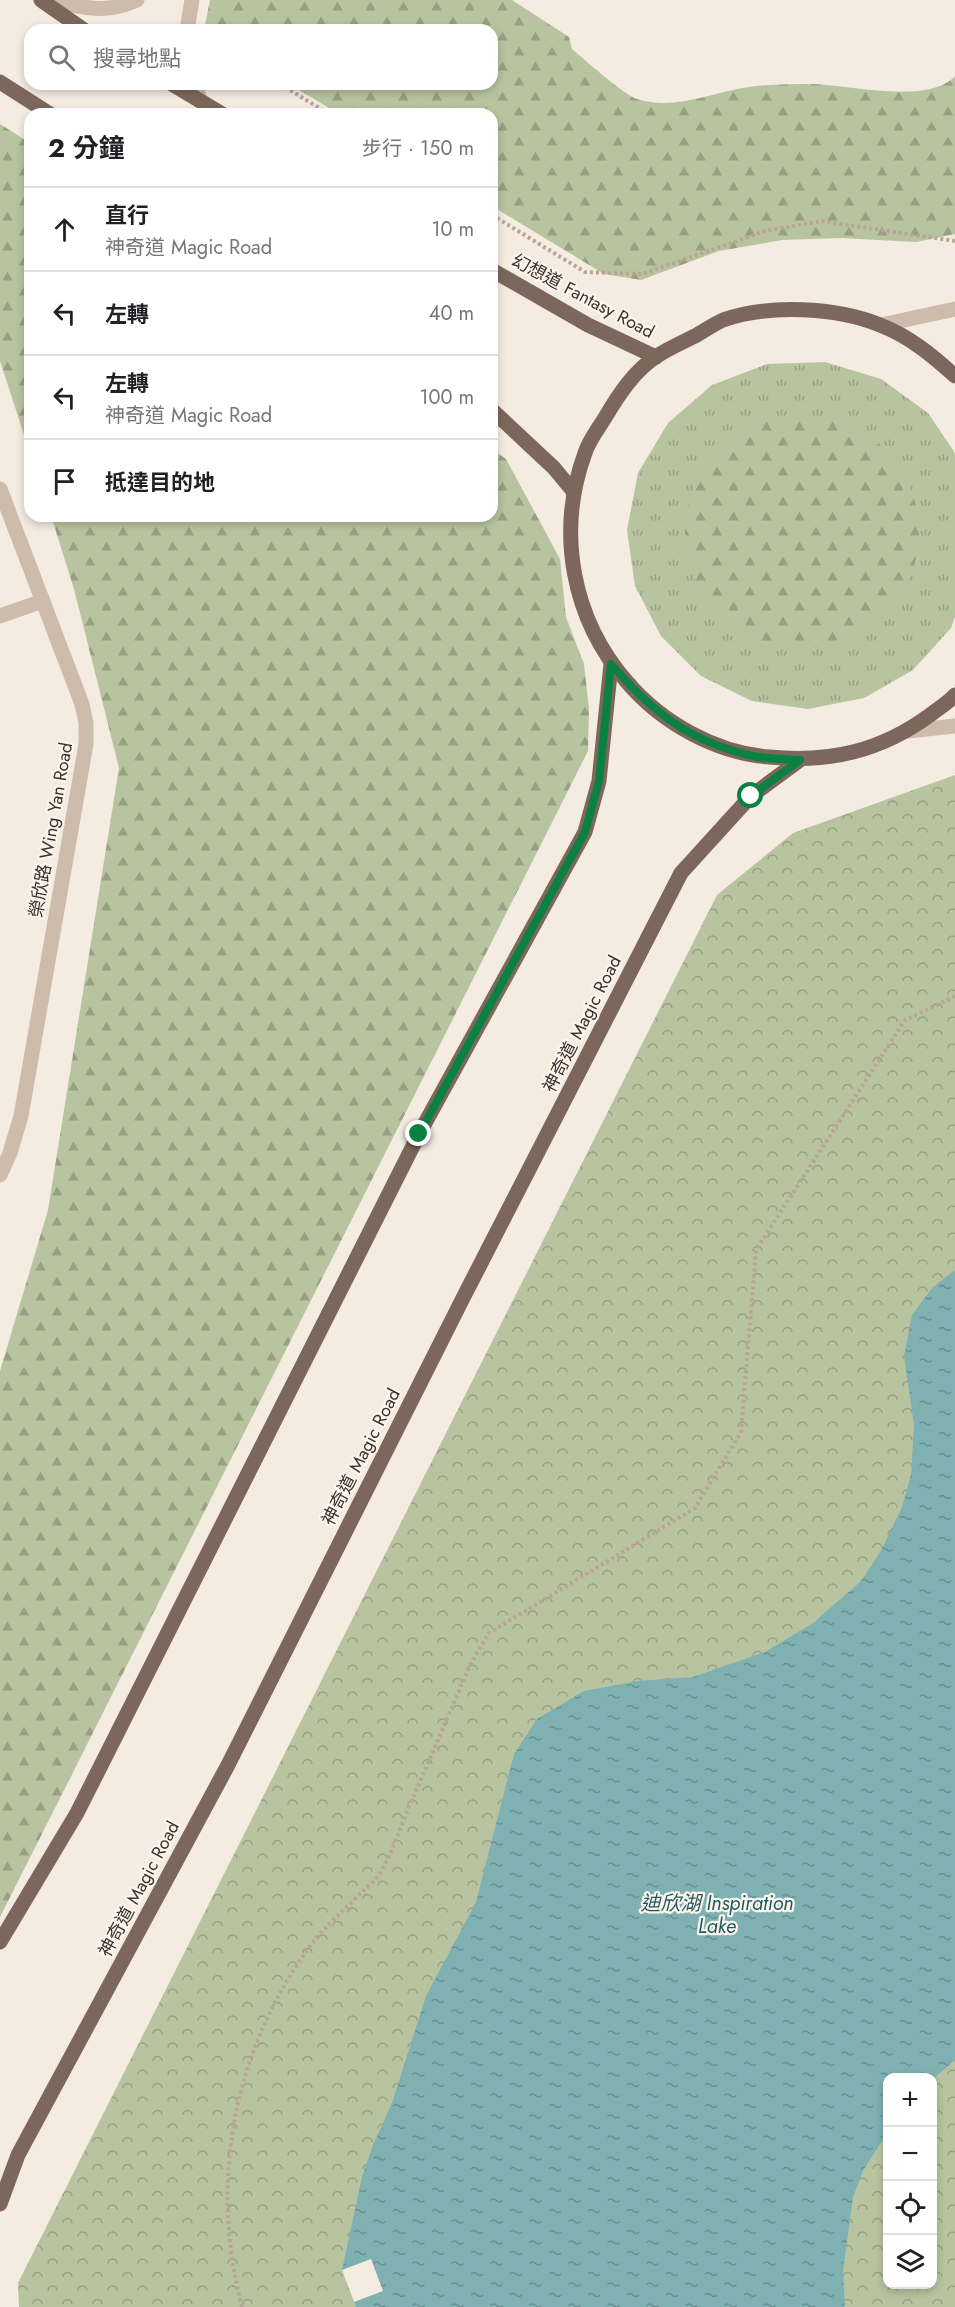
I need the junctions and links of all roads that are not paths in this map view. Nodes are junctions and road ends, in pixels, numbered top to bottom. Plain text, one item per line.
1 (40, 0) edge
2 (50, 0) edge
3 (136, 0) edge
4 (192, 0) edge
5 (75, 24) edge
6 (188, 24) edge
7 (0, 82) edge
8 (182, 90) edge
9 (197, 90) edge
10 (200, 101) junction
11 (41, 108) edge
12 (212, 108) edge
13 (498, 273) edge
14 (955, 309) edge
15 (881, 325) junction
16 (656, 357) junction
17 (955, 376) edge
18 (498, 416) edge
19 (0, 489) edge
20 (573, 491) junction
21 (43, 601) junction
22 (0, 616) edge
23 (611, 664) junction
24 (955, 695) edge
25 (955, 726) edge
26 (908, 731) junction
27 (800, 760) junction
28 (5, 1155) edge
29 (0, 1175) edge
30 (0, 1942) edge
31 (0, 2204) edge

1 - 5 main road
2 - 3 street
4 - 6 street
7 - 11 main road
8 - 10 main road
9 - 10 street
10 - 12 main road
13 - 16 main road, 幻想道 Fantasy Road
14 - 15 street
15 - 16 main road
15 - 17 main road
16 - 20 main road
18 - 20 main road
19 - 21 street, 榮欣路 Wing Yan Road
20 - 23 main road
21 - 22 street
21 - 28 street, 榮欣路 Wing Yan Road
23 - 27 main road
23 - 30 main road
24 - 26 main road
25 - 26 street
26 - 27 main road
27 - 31 main road, 神奇道 Magic Road
28 - 29 street, 榮欣路 Wing Yan Road

